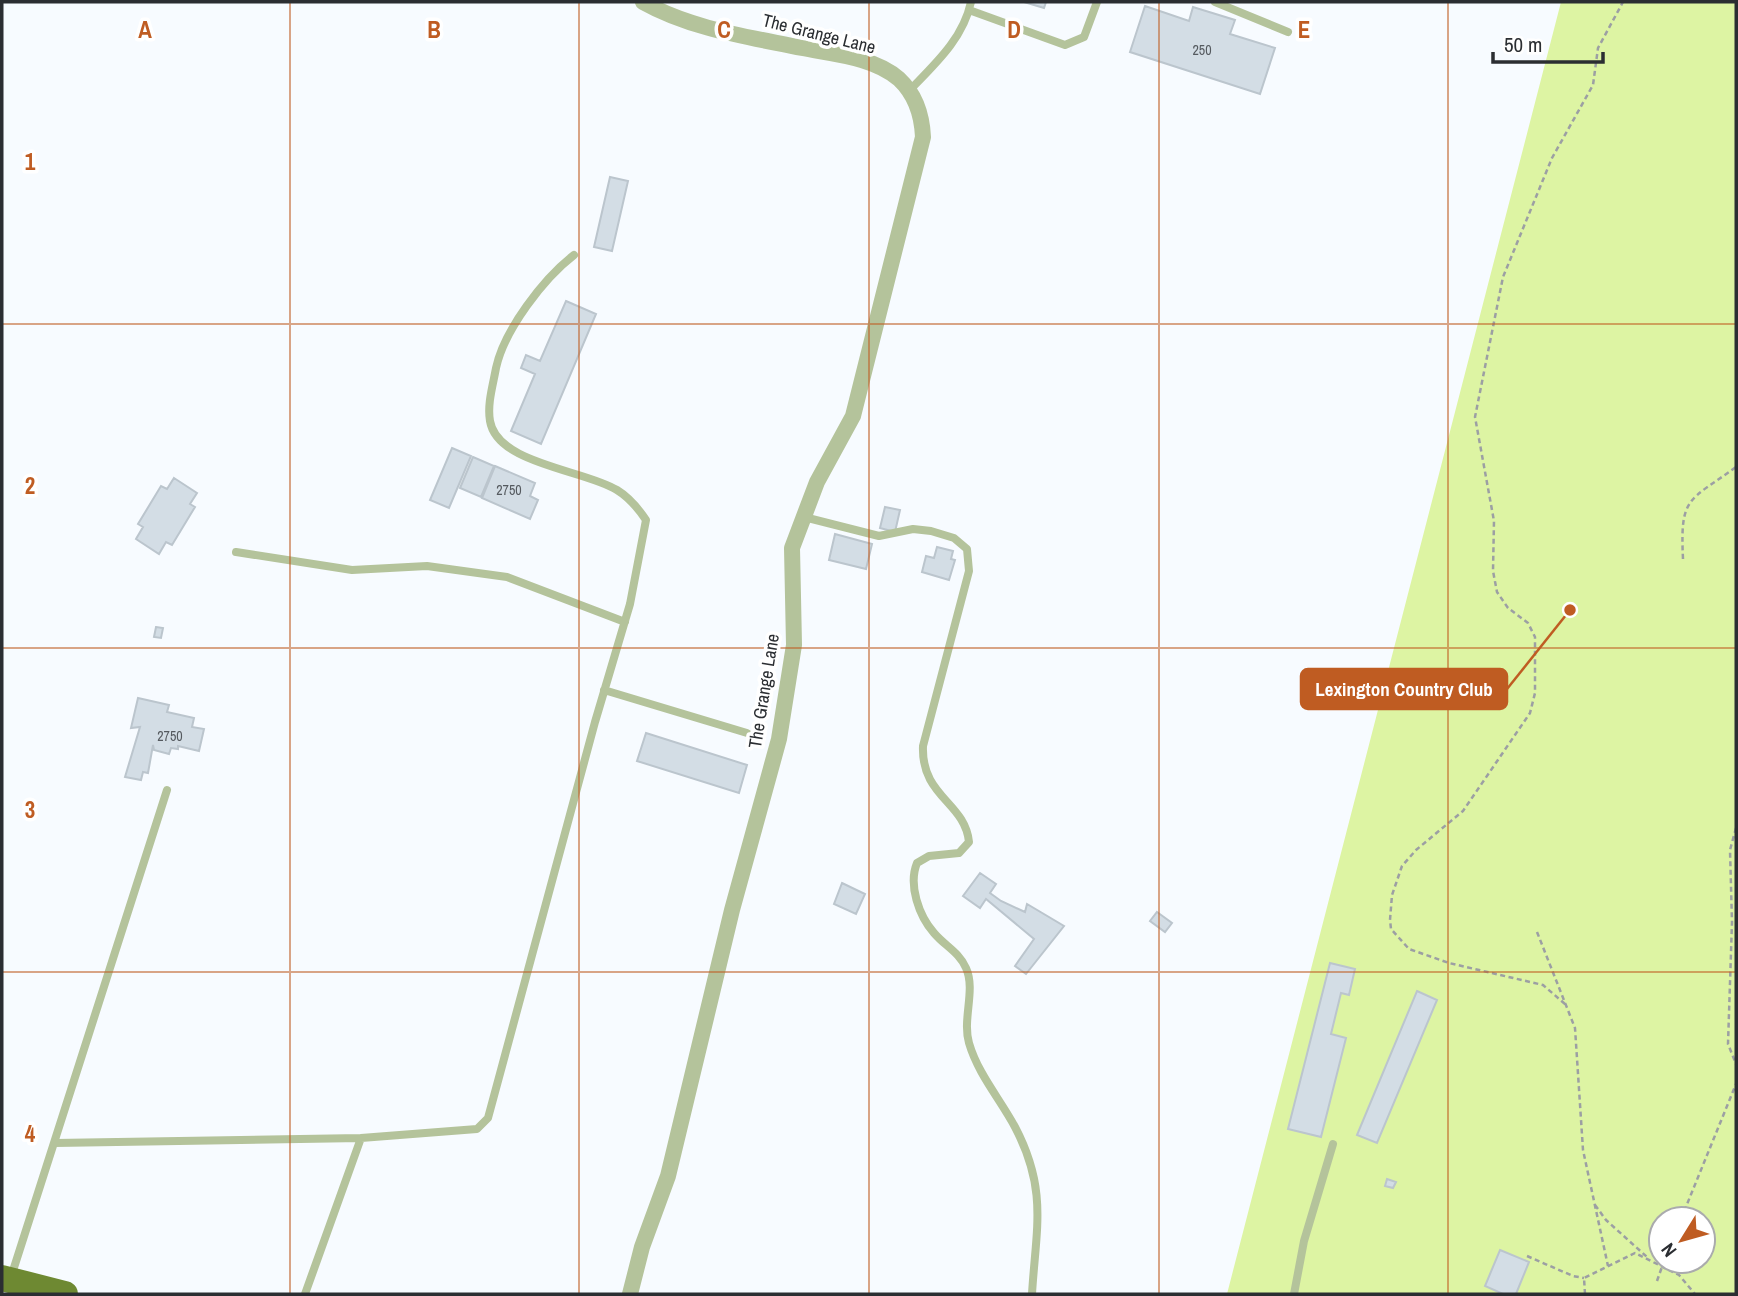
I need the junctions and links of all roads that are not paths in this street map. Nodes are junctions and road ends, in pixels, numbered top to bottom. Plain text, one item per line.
1 (643, 2) edge
2 (1097, 2) edge
3 (1215, 2) edge
4 (970, 6) edge
5 (1288, 32) dead end
6 (909, 91) junction
7 (574, 255) dead end
8 (804, 517) junction
9 (236, 552) dead end
10 (625, 622) junction
11 (604, 690) junction
12 (747, 733) dead end
13 (167, 790) dead end
14 (360, 1138) junction
15 (55, 1143) junction
16 (1333, 1144) dead end
17 (6, 1279) edge
18 (65, 1294) edge
19 (305, 1294) edge
20 (630, 1294) edge
21 (1032, 1294) edge
22 (1294, 1294) edge

1 - 6 street, The Grange Lane
2 - 4 lane
3 - 5 lane
4 - 6 lane
6 - 8 street, The Grange Lane
7 - 10 lane
8 - 20 street, The Grange Lane
8 - 21 lane
9 - 10 lane
10 - 11 lane
11 - 12 lane
11 - 14 lane
13 - 15 lane
14 - 15 lane
14 - 19 lane
15 - 17 lane
16 - 22 lane
17 - 18 highway

